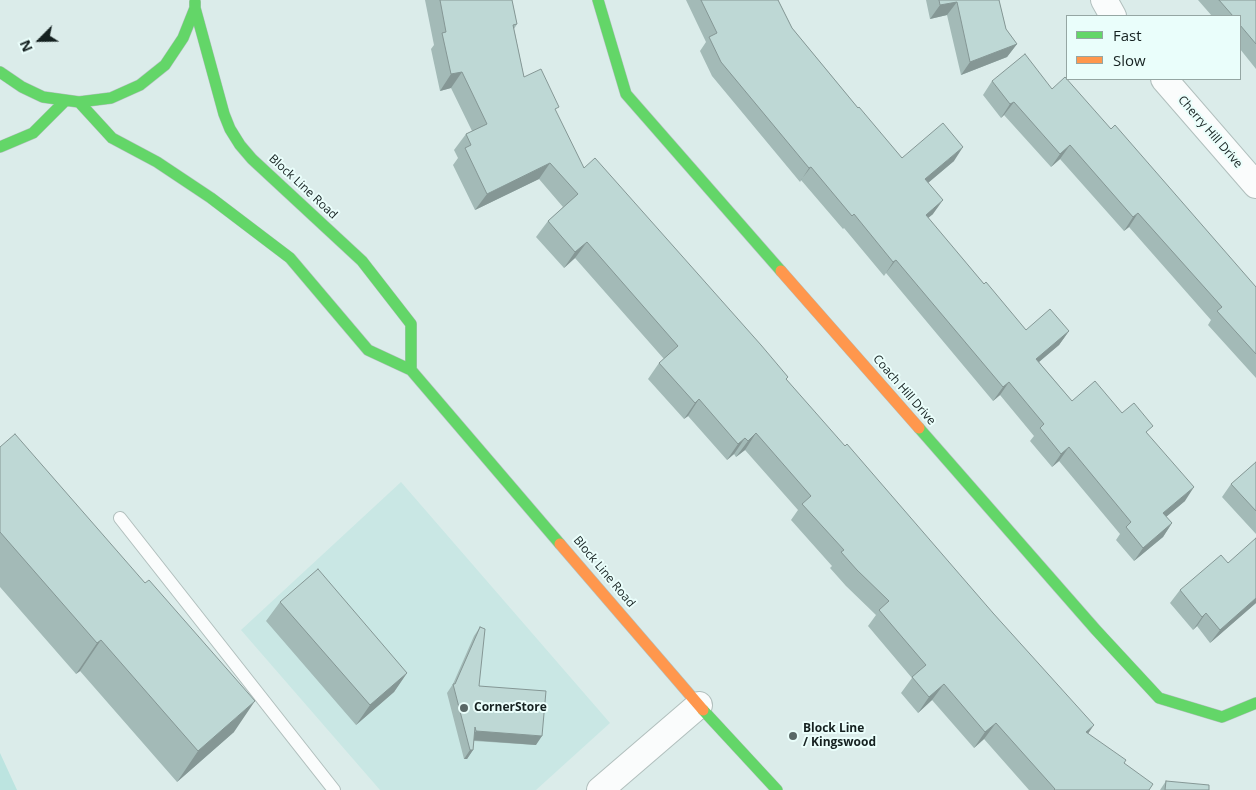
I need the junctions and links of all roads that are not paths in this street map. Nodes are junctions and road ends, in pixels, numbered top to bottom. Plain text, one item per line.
1 (598, 0) edge
2 (1104, 0) edge
3 (195, 4) edge
4 (1112, 15) edge
5 (0, 72) edge
6 (1165, 80) edge
7 (65, 101) junction
8 (79, 102) junction
9 (0, 147) edge
10 (1256, 185) edge
11 (411, 370) junction
12 (120, 518) dead end
13 (1256, 703) edge
14 (699, 705) junction
15 (334, 790) edge
16 (600, 790) edge
17 (777, 790) edge

1 - 13 street, Coach Hill Drive
2 - 4 street
3 - 8 street
3 - 11 street, Block Line Road
5 - 7 street
6 - 10 street, Cherry Hill Drive
7 - 8 street
7 - 9 street
8 - 11 street, Block Line Road
11 - 14 street, Block Line Road
12 - 15 lane
14 - 16 street
14 - 17 street, Block Line Road

